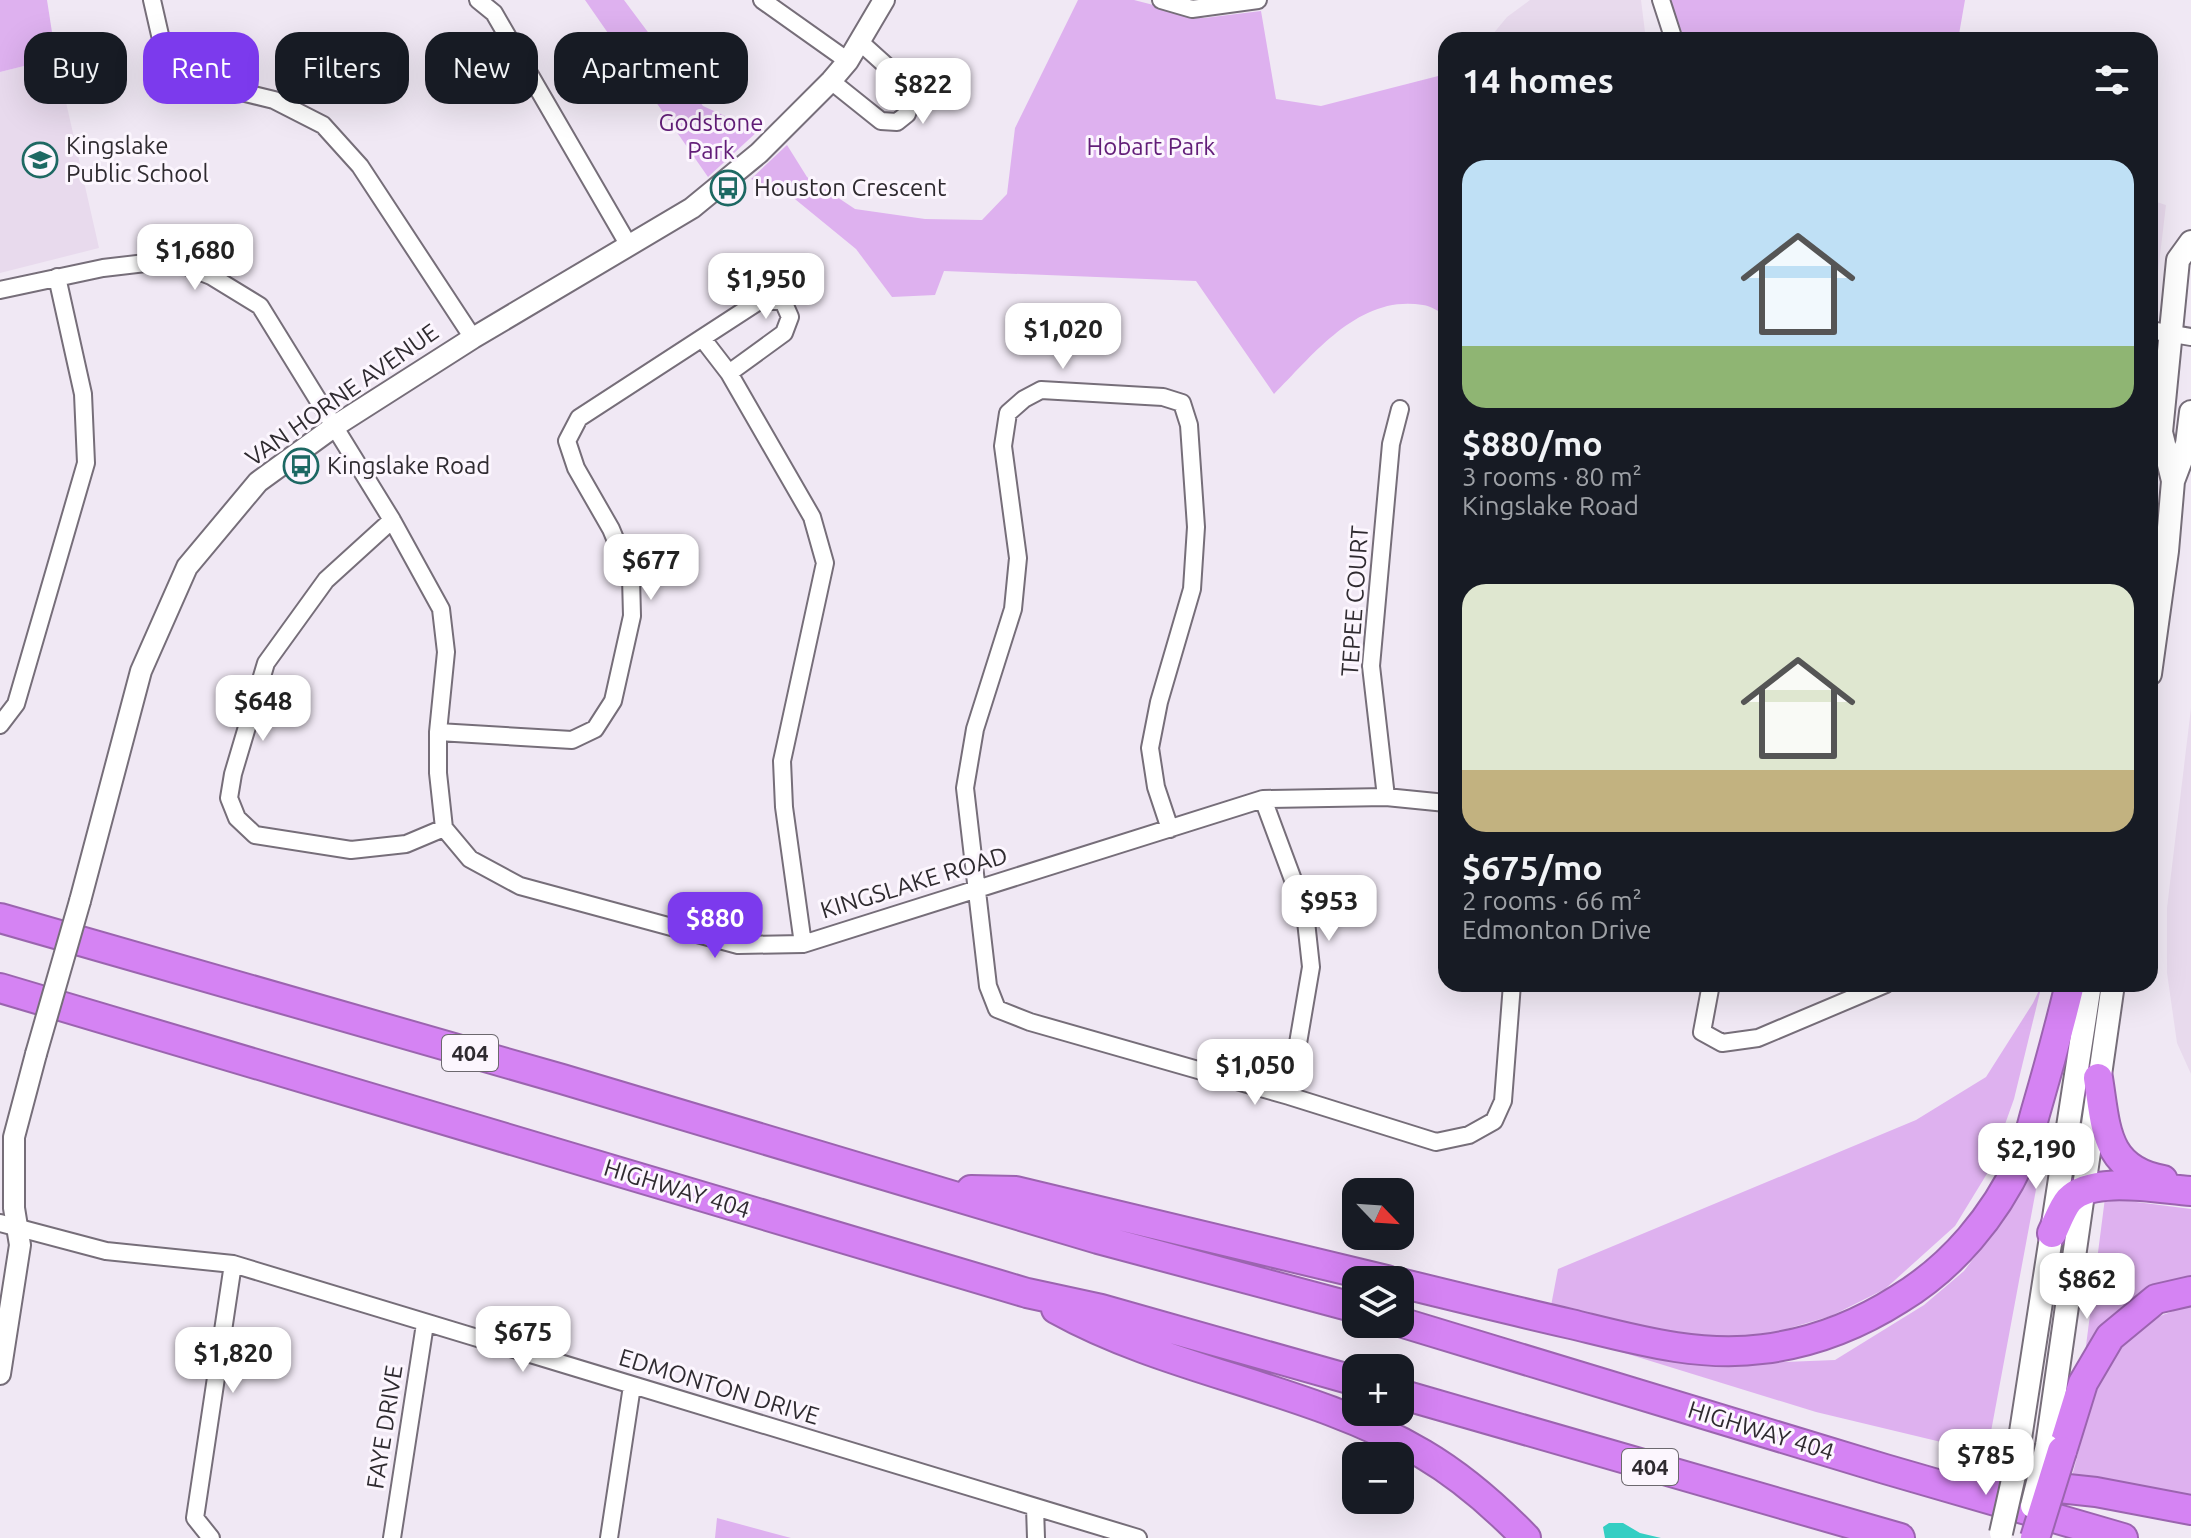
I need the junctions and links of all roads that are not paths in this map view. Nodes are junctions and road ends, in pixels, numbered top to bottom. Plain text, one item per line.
1 (152, 0) edge
2 (478, 0) edge
3 (762, 0) edge
4 (884, 0) edge
5 (1161, 0) edge
6 (1258, 0) edge
7 (1661, 0) edge
8 (1671, 32) edge
9 (860, 42) junction
10 (848, 61) junction
11 (831, 81) junction
12 (2191, 242) edge
13 (628, 244) junction
14 (57, 277) junction
15 (0, 290) edge
16 (2170, 334) edge
17 (473, 338) junction
18 (702, 338) junction
19 (729, 373) junction
20 (1400, 409) dead end
21 (2191, 412) edge
22 (335, 426) junction
23 (2173, 481) junction
24 (392, 520) junction
25 (2158, 616) edge
26 (0, 725) edge
27 (438, 732) junction
28 (1386, 797) junction
29 (1263, 799) junction
30 (1438, 802) edge
31 (444, 828) junction
32 (1170, 829) junction
33 (976, 889) junction
34 (0, 918) edge
35 (803, 944) junction
36 (0, 988) edge
37 (1511, 992) edge
38 (1710, 992) edge
39 (1867, 992) edge
40 (2068, 992) edge
41 (2089, 992) edge
42 (2112, 992) edge
43 (2098, 1078) junction
44 (1289, 1096) junction
45 (2082, 1189) junction
46 (2191, 1189) edge
47 (939, 1190) junction
48 (8, 1225) edge
49 (2052, 1233) junction
50 (233, 1264) junction
51 (1342, 1269) edge
52 (1414, 1286) edge
53 (2191, 1291) edge
54 (1027, 1293) junction
55 (1342, 1304) edge
56 (425, 1324) junction
57 (1414, 1326) edge
58 (0, 1374) edge
59 (1342, 1377) edge
60 (632, 1386) junction
61 (1414, 1398) edge
62 (2054, 1448) junction
63 (1885, 1469) junction
64 (1035, 1507) junction
65 (2191, 1510) edge
66 (2005, 1537) edge
67 (211, 1538) edge
68 (392, 1538) edge
69 (609, 1538) edge
70 (1036, 1538) edge
71 (1138, 1538) edge
72 (1526, 1538) edge
73 (1900, 1538) edge
74 (2035, 1538) edge
75 (2123, 1538) edge

1 - 17 street
2 - 13 street
3 - 10 street
4 - 9 street, VAN HORNE AVENUE
5 - 6 street
7 - 8 street
9 - 10 street, VAN HORNE AVENUE
9 - 11 street
10 - 11 street, VAN HORNE AVENUE
11 - 13 street, VAN HORNE AVENUE
12 - 16 main road
13 - 17 street, VAN HORNE AVENUE
14 - 15 street
14 - 22 street
14 - 26 street
16 - 23 main road
17 - 22 street, VAN HORNE AVENUE
18 - 19 street
18 - 19 street
18 - 27 street
19 - 35 street
20 - 28 street, TEPEE COURT
21 - 23 main road
22 - 24 street
22 - 48 street, VAN HORNE AVENUE, bridge
23 - 25 main road
24 - 27 street
24 - 31 street
27 - 31 street
28 - 29 street, KINGSLAKE ROAD
28 - 30 street, KINGSLAKE ROAD
29 - 32 street, KINGSLAKE ROAD
29 - 44 street
31 - 35 street, KINGSLAKE ROAD
32 - 33 street, KINGSLAKE ROAD
32 - 33 street
33 - 35 street, KINGSLAKE ROAD
33 - 44 street
34 - 47 highway, 404
36 - 54 highway, HIGHWAY 404
37 - 44 street
38 - 39 street
40 - 52 highway
41 - 49 main road
42 - 43 main road
43 - 45 main road
43 - 46 highway
45 - 46 highway
45 - 49 highway
45 - 62 main road
47 - 51 highway
47 - 55 highway, 404
48 - 50 street, EDMONTON DRIVE
48 - 58 street, VAN HORNE AVENUE
49 - 66 main road, bridge
50 - 56 street, EDMONTON DRIVE
50 - 67 street
53 - 62 highway
54 - 59 highway, HIGHWAY 404
54 - 72 highway
56 - 60 street, EDMONTON DRIVE
56 - 68 street, FAYE DRIVE
57 - 63 highway, HIGHWAY 404
60 - 64 street, EDMONTON DRIVE
60 - 69 street
61 - 73 highway, 404
62 - 66 main road, bridge
62 - 74 highway, bridge
63 - 65 highway
63 - 75 highway, HIGHWAY 404
64 - 70 street
64 - 71 street, EDMONTON DRIVE

